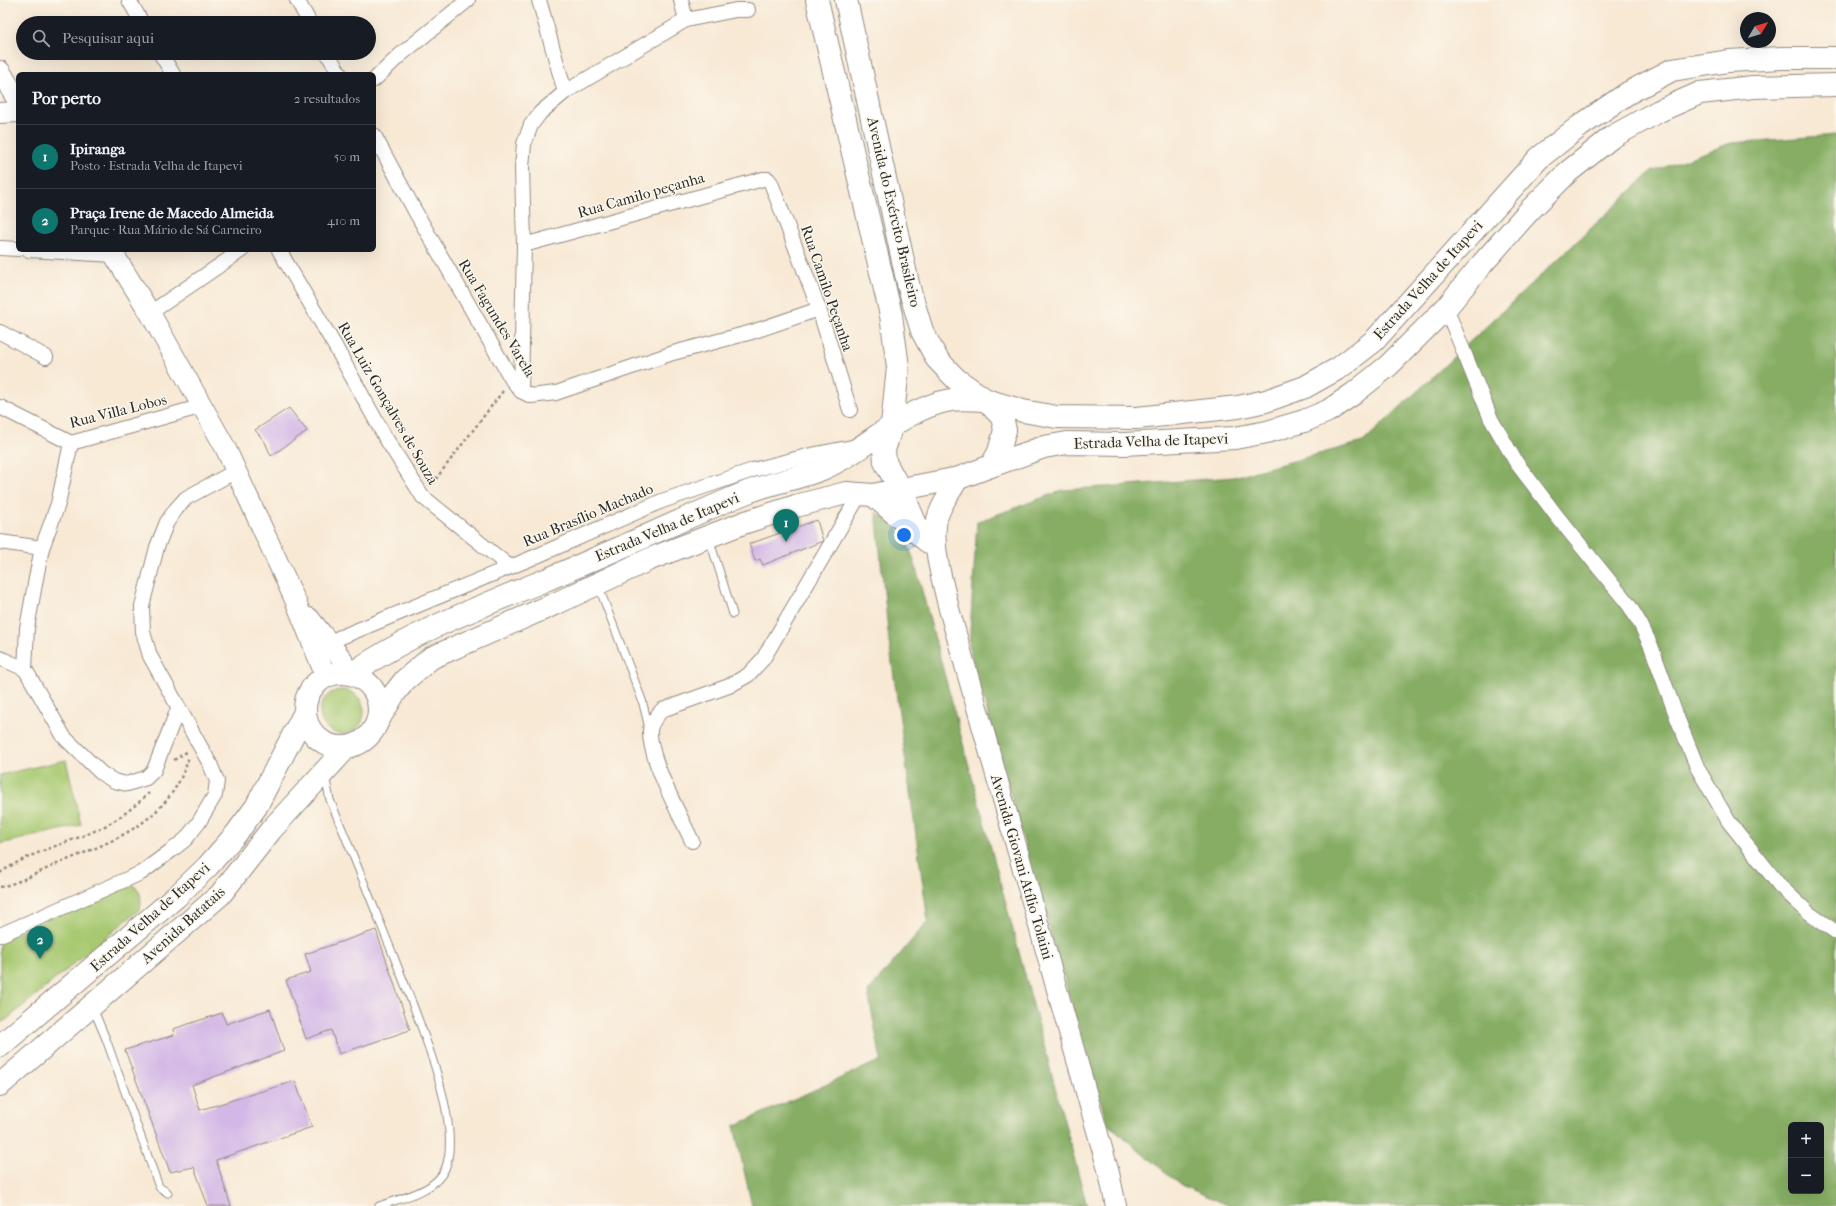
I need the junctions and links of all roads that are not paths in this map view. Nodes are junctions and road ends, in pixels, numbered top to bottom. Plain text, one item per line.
1 (128, 0) edge
2 (297, 0) edge
3 (468, 0) edge
4 (539, 0) edge
5 (681, 0) edge
6 (817, 0) edge
7 (846, 0) edge
8 (748, 10) dead end
9 (138, 16) edge
10 (306, 16) edge
11 (686, 20) junction
12 (1836, 58) edge
13 (164, 60) edge
14 (331, 60) edge
15 (0, 71) edge
16 (172, 72) edge
17 (339, 72) edge
18 (376, 78) edge
19 (1836, 85) edge
20 (565, 92) junction
21 (16, 98) edge
22 (16, 112) edge
23 (0, 113) edge
24 (376, 139) edge
25 (768, 179) joint
26 (524, 245) junction
27 (0, 248) edge
28 (16, 249) edge
29 (113, 252) edge
30 (239, 252) edge
31 (280, 252) edge
32 (1446, 308) junction
33 (820, 309) junction
34 (150, 313) junction
35 (0, 332) edge
36 (46, 357) dead end
37 (516, 385) junction
38 (986, 400) junction
39 (203, 406) junction
40 (0, 407) edge
41 (850, 410) dead end
42 (892, 425) junction
43 (867, 442) junction
44 (71, 443) junction
45 (990, 466) junction
46 (236, 471) junction
47 (959, 478) junction
48 (899, 486) junction
49 (866, 494) junction
50 (709, 536) junction
51 (0, 542) edge
52 (42, 548) junction
53 (933, 551) junction
54 (510, 567) junction
55 (597, 583) junction
56 (296, 602) junction
57 (733, 614) dead end
58 (329, 642) junction
59 (0, 658) edge
60 (25, 669) junction
61 (341, 675) junction
62 (178, 709) junction
63 (301, 719) junction
64 (377, 722) junction
65 (650, 730) junction
66 (347, 747) junction
67 (324, 772) junction
68 (692, 841) dead end
69 (1836, 932) edge
70 (0, 935) edge
71 (92, 1004) junction
72 (3, 1041) edge
73 (0, 1084) edge
74 (1109, 1173) junction
75 (168, 1193) dead end
76 (379, 1206) edge
77 (1116, 1206) edge
78 (1125, 1206) edge

1 - 9 street
2 - 10 street
3 - 18 street
4 - 20 street
5 - 11 street
6 - 42 main road, Avenida do Exército Brasileiro
7 - 38 main road, Avenida do Exército Brasileiro
8 - 11 street
11 - 20 street
12 - 38 main road, Estrada Velha de Itapevi
13 - 16 street
14 - 17 street
15 - 21 street
19 - 32 main road, Estrada Velha de Itapevi
20 - 26 street
22 - 23 street
24 - 37 street, Rua Fagundes Varela
25 - 26 street, Rua Camilo peçanha
25 - 33 street, Rua Camilo Peçanha
26 - 37 street
27 - 28 street
29 - 34 street
30 - 34 street
31 - 54 street, Rua Luiz Gonçalves de Souza
32 - 45 main road, Estrada Velha de Itapevi
32 - 69 street
33 - 37 street, Rua Fagundes Varela
33 - 41 street, Rua Camilo Peçanha
34 - 39 street
35 - 36 street
38 - 42 main road, Estrada Velha de Itapevi
38 - 45 main road
39 - 44 street, Rua Villa Lobos
39 - 46 street
40 - 44 street, Rua Villa Lobos
42 - 43 main road, Estrada Velha de Itapevi
42 - 48 main road
43 - 54 street, Rua Brasílio Machado
43 - 61 main road, Estrada Velha de Itapevi
44 - 52 street
45 - 47 main road, Estrada Velha de Itapevi
46 - 56 street
46 - 62 street
47 - 48 main road, Estrada Velha de Itapevi
47 - 53 street
48 - 49 main road, Estrada Velha de Itapevi
48 - 53 street
49 - 50 main road, Estrada Velha de Itapevi
49 - 53 main road
49 - 65 street
50 - 55 main road, Estrada Velha de Itapevi
50 - 57 lane
51 - 52 street
52 - 60 street
53 - 74 street, Avenida Giovani Atílio Tolaini
54 - 58 street, Rua Brasílio Machado
55 - 64 main road, Estrada Velha de Itapevi
55 - 65 lane
56 - 58 street
56 - 61 street
58 - 61 street
59 - 60 street
60 - 62 street
61 - 63 main road
61 - 64 main road
62 - 70 street
63 - 66 main road
63 - 72 main road, Estrada Velha de Itapevi
64 - 66 main road
65 - 68 street
66 - 67 main road, Avenida Batatais
67 - 71 main road, Avenida Batatais
67 - 76 lane
71 - 73 main road, Avenida Batatais
71 - 75 lane
74 - 77 street, Avenida Giovani Atílio Tolaini
74 - 78 street, Avenida Giovani Atílio Tolaini

